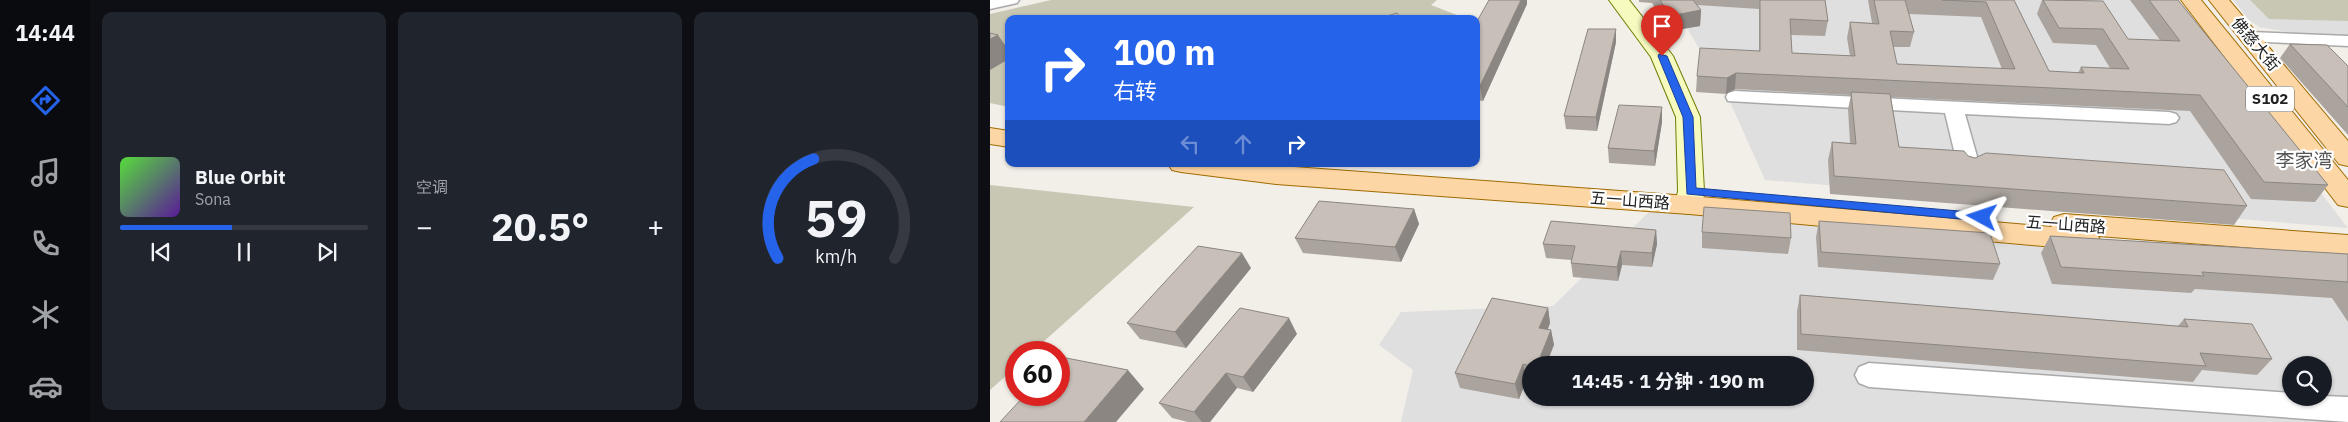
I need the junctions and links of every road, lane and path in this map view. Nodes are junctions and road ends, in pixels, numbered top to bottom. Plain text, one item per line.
1 (1011, 0) edge
2 (1619, 0) edge
3 (2191, 0) edge
4 (2219, 0) edge
5 (990, 4) edge
6 (2251, 37) junction
7 (2348, 41) edge
8 (1735, 97) dead end
9 (1954, 109) junction
10 (2169, 118) dead end
11 (990, 123) edge
12 (1005, 125) edge
13 (990, 136) edge
14 (1005, 138) edge
15 (2348, 158) edge
16 (1207, 167) edge
17 (1339, 167) edge
18 (1969, 167) edge
19 (1690, 198) junction
20 (2348, 198) edge
21 (2348, 245) edge
22 (2348, 259) edge
23 (1869, 375) dead end
24 (2348, 410) edge

1 - 5 street
2 - 19 street
3 - 20 main road, 佛慈大街 / S102
4 - 6 main road, 佛慈大街 / S102
6 - 7 street
6 - 15 main road, 佛慈大街 / S102
8 - 9 street
9 - 10 street
9 - 18 street
11 - 12 main road
13 - 14 main road
16 - 19 main road, 五一山西路
17 - 19 main road, 五一山西路
19 - 21 main road, 五一山西路
19 - 22 main road, 五一山西路
23 - 24 street

